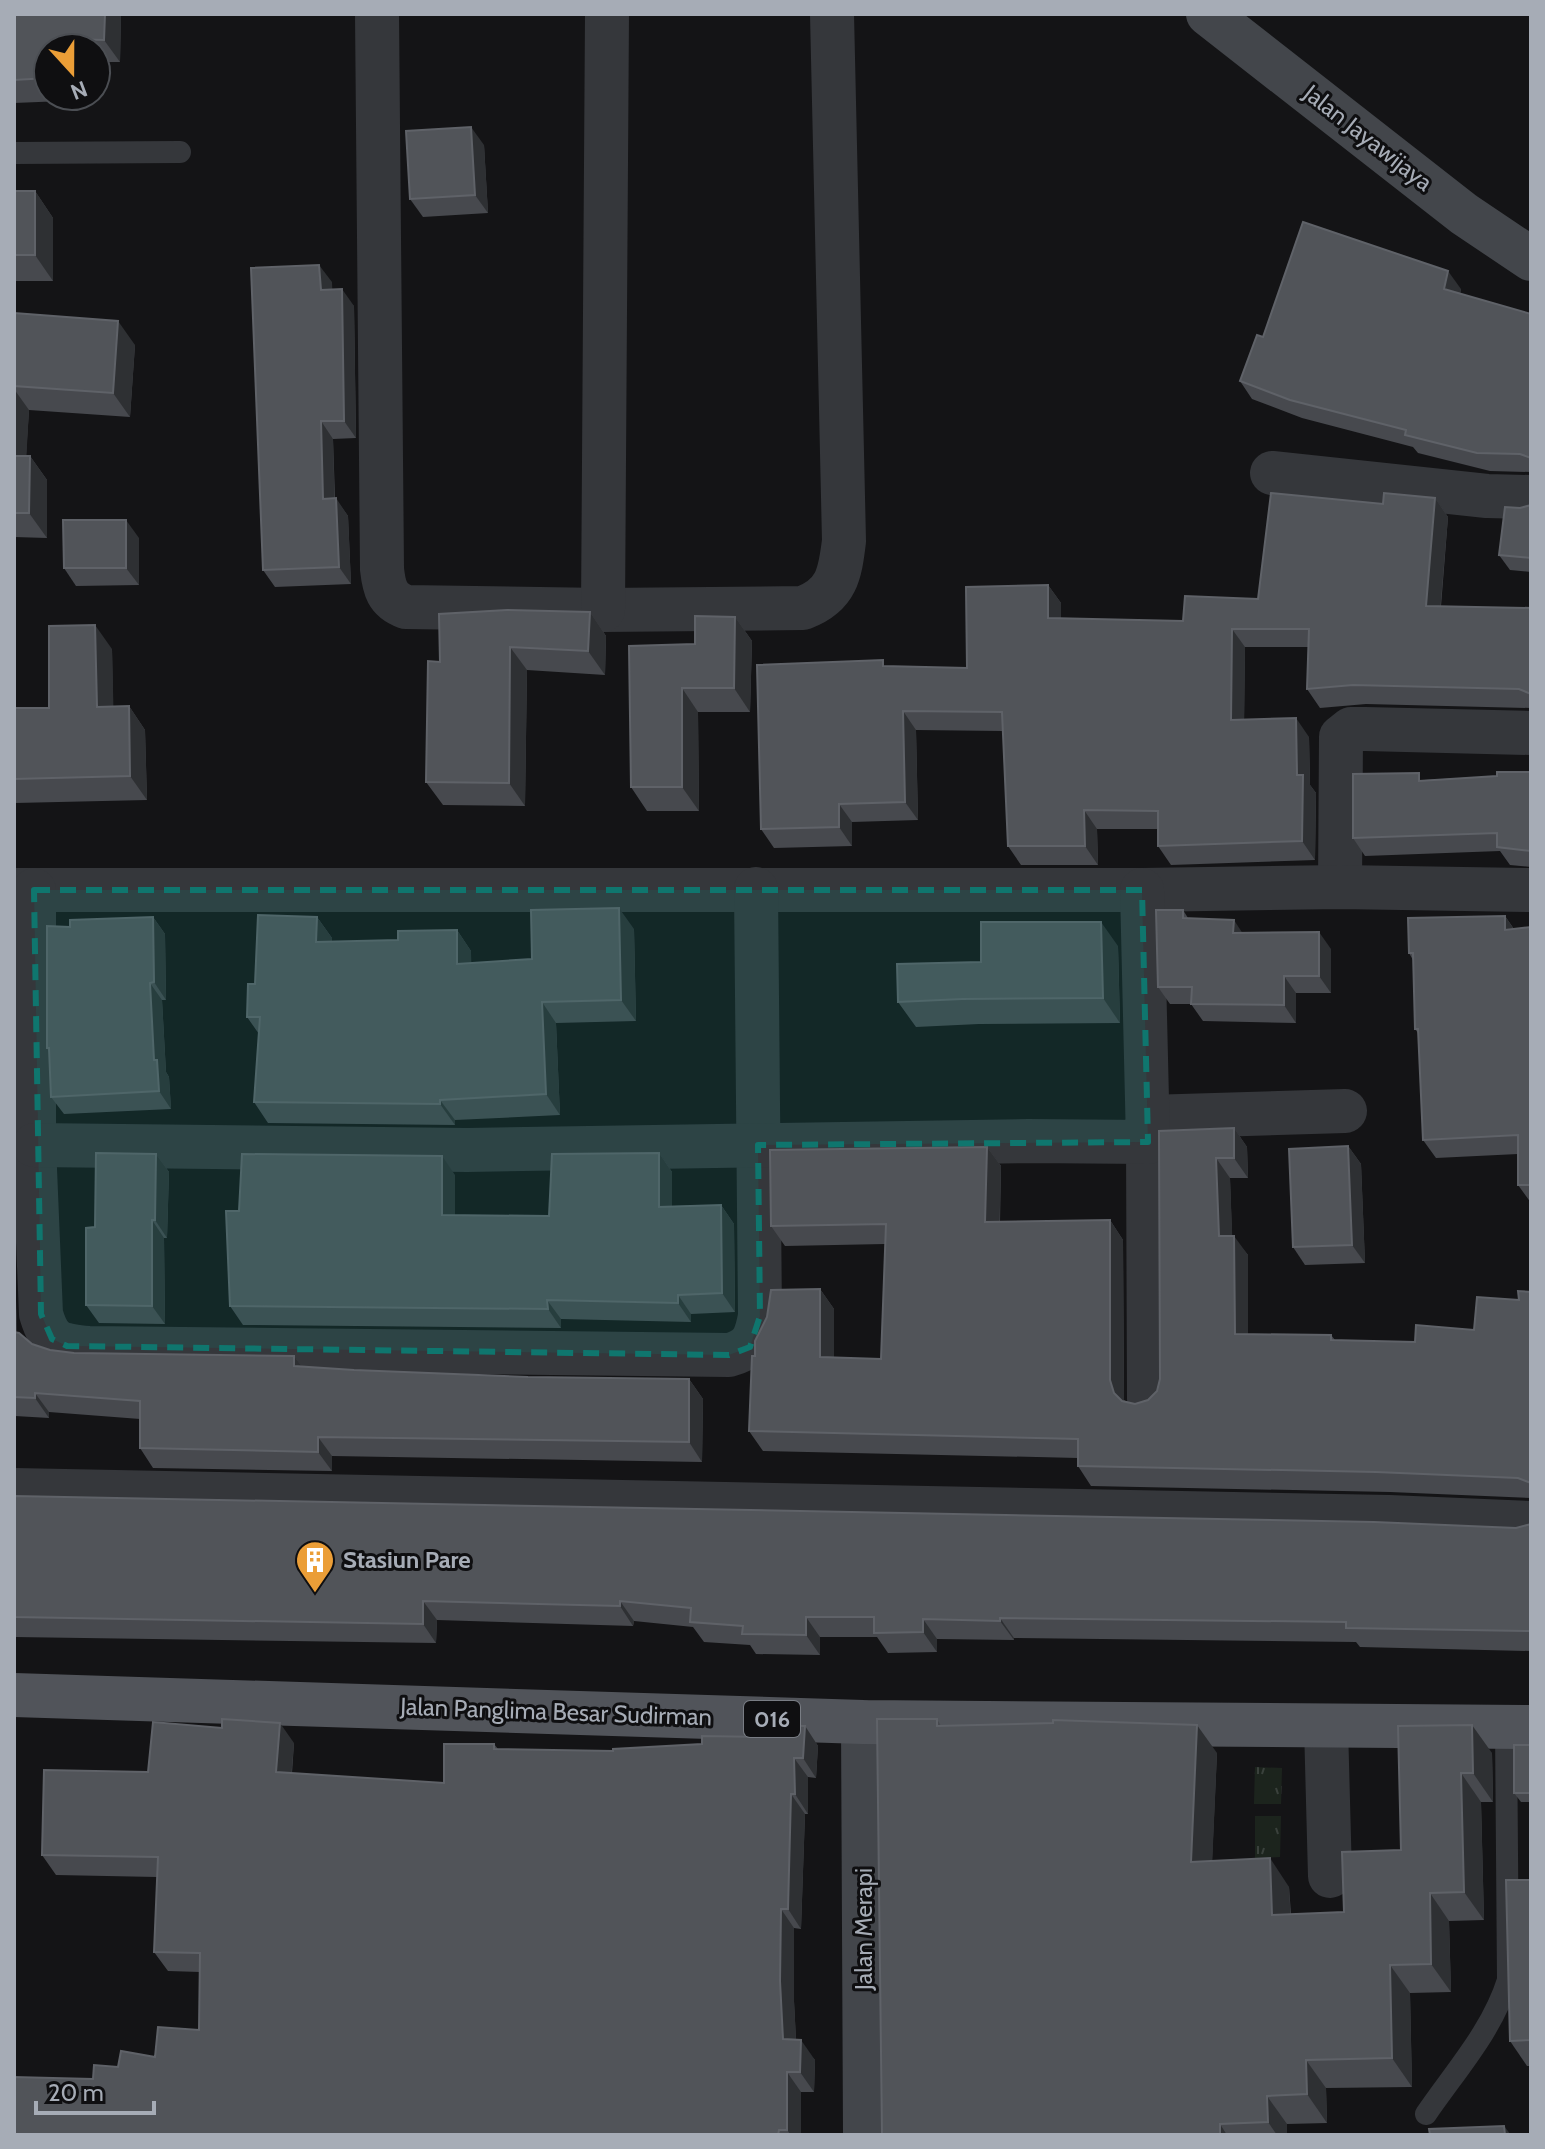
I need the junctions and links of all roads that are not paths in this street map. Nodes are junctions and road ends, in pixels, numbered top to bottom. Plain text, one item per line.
1 (377, 14) edge
2 (607, 14) edge
3 (832, 14) edge
4 (1208, 14) edge
5 (180, 152) dead end
6 (14, 153) edge
7 (1531, 259) edge
8 (1272, 473) dead end
9 (1531, 497) edge
10 (603, 610) junction
11 (1531, 733) edge
12 (1340, 887) junction
13 (756, 889) junction
14 (24, 890) edge
15 (1142, 890) junction
16 (1531, 890) edge
17 (1345, 1111) dead end
18 (1148, 1130) junction
19 (34, 1145) junction
20 (758, 1145) junction
21 (27, 1284) edge
22 (1149, 1399) edge
23 (14, 1490) edge
24 (1531, 1523) edge
25 (14, 1695) edge
26 (863, 1722) junction
27 (1326, 1726) junction
28 (1518, 1727) edge
29 (1330, 1876) dead end
30 (1426, 2114) dead end
31 (865, 2135) edge

1 - 10 street
2 - 10 street
3 - 10 street
4 - 7 street, Jalan Jayawijaya
5 - 6 lane
8 - 9 street
11 - 12 street
12 - 15 street
12 - 16 street
13 - 14 street
13 - 15 street
13 - 20 street
14 - 19 street
15 - 18 street
17 - 18 street
18 - 20 street
18 - 22 street
19 - 20 street
19 - 21 street
20 - 21 street
23 - 24 street
25 - 26 main road, Jalan Panglima Besar Sudirman / 016
26 - 27 main road, Jalan Panglima Besar Sudirman / 016
26 - 31 street, Jalan Merapi
27 - 28 main road, Jalan Panglima Besar Sudirman / 016
27 - 29 street
28 - 30 lane

